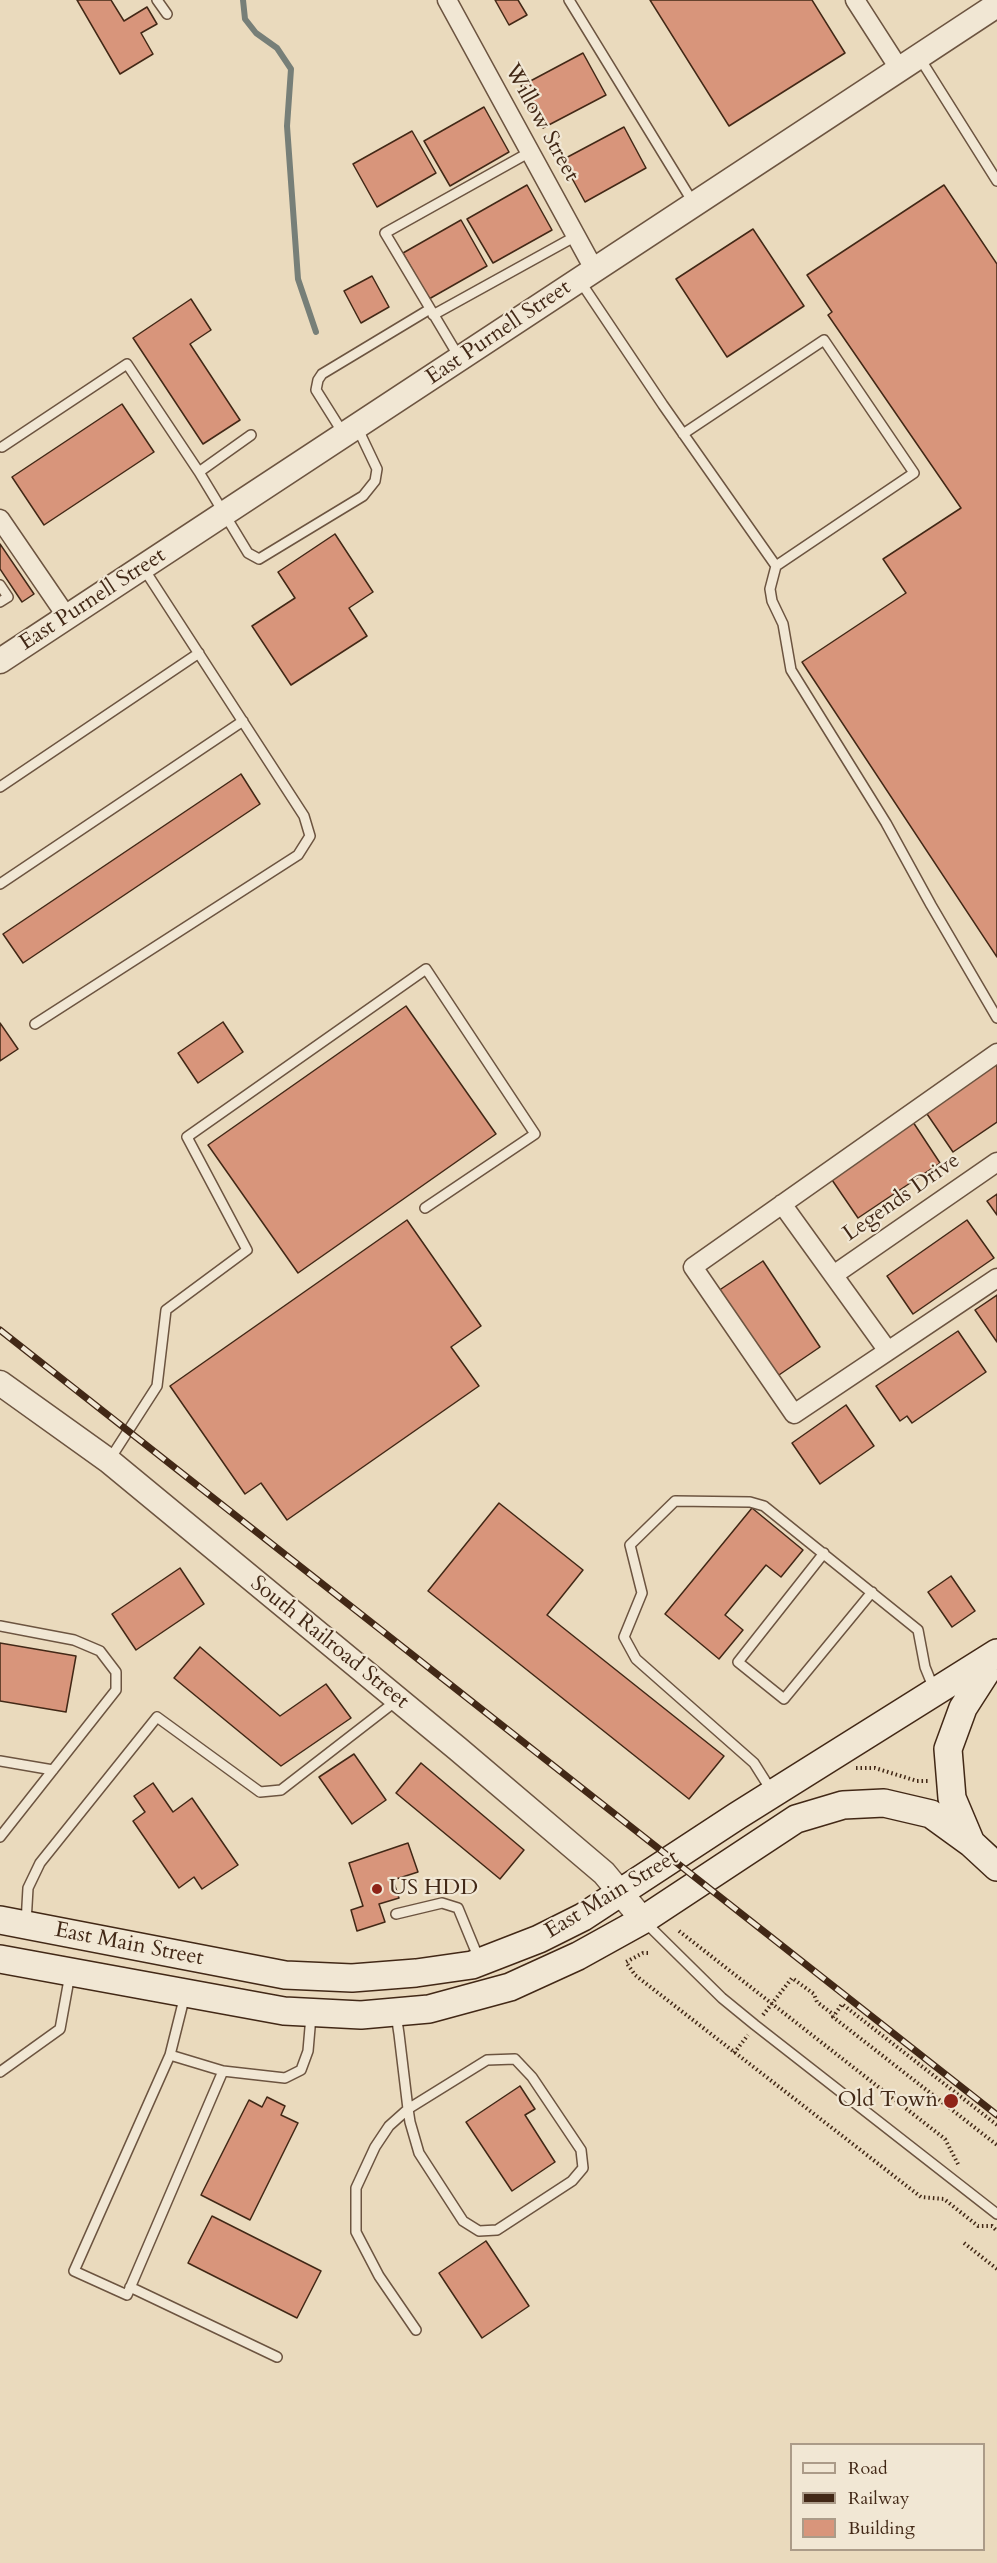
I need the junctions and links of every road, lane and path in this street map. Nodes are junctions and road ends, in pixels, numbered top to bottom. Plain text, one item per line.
1 (157, 0) edge
2 (447, 0) edge
3 (569, 0) edge
4 (855, 0) edge
5 (997, 4) edge
6 (167, 14) dead end
7 (910, 63) junction
8 (530, 152) junction
9 (997, 181) edge
10 (694, 204) junction
11 (576, 236) junction
12 (586, 274) junction
13 (432, 312) junction
14 (460, 359) junction
15 (351, 431) junction
16 (683, 434) junction
17 (250, 435) dead end
18 (2, 447) dead end
19 (199, 472) junction
20 (224, 514) junction
21 (0, 519) edge
22 (776, 566) junction
23 (143, 567) junction
24 (0, 585) edge
25 (0, 602) edge
26 (67, 616) junction
27 (199, 653) junction
28 (0, 661) edge
29 (243, 721) junction
30 (0, 787) edge
31 (0, 884) edge
32 (997, 1018) edge
33 (34, 1024) dead end
34 (997, 1053) edge
35 (997, 1162) edge
36 (782, 1204) junction
37 (425, 1208) dead end
38 (835, 1274) junction
39 (997, 1278) edge
40 (888, 1351) junction
41 (0, 1383) edge
42 (109, 1461) junction
43 (824, 1553) junction
44 (872, 1592) junction
45 (0, 1626) edge
46 (997, 1654) edge
47 (935, 1692) junction
48 (398, 1700) junction
49 (0, 1761) edge
50 (53, 1770) junction
51 (773, 1793) junction
52 (0, 1837) edge
53 (971, 1843) junction
54 (997, 1867) edge
55 (621, 1893) junction
56 (396, 1914) dead end
57 (0, 1920) edge
58 (643, 1920) junction
59 (26, 1925) junction
60 (679, 1931) dead end
61 (88, 1937) junction
62 (648, 1953) dead end
63 (0, 1959) edge
64 (480, 1962) junction
65 (75, 1973) junction
66 (186, 1993) junction
67 (771, 2005) junction
68 (396, 2012) junction
69 (312, 2013) junction
70 (834, 2015) junction
71 (755, 2025) junction
72 (734, 2053) junction
73 (170, 2055) junction
74 (223, 2071) junction
75 (0, 2072) edge
76 (408, 2109) junction
77 (997, 2125) edge
78 (997, 2145) edge
79 (966, 2171) dead end
80 (997, 2214) edge
81 (997, 2231) edge
82 (964, 2243) dead end
83 (997, 2269) edge
84 (130, 2287) junction
85 (416, 2330) dead end
86 (277, 2356) dead end

1 - 6 lane
2 - 8 street, Willow Street
3 - 10 lane
4 - 7 street
5 - 7 street, East Purnell Street
7 - 9 lane
7 - 10 street, East Purnell Street
8 - 11 street, Willow Street
8 - 13 lane
10 - 12 street, East Purnell Street
11 - 12 street, Willow Street
11 - 13 lane
12 - 14 street, East Purnell Street
12 - 16 lane
13 - 14 lane
13 - 15 lane
14 - 15 street, East Purnell Street
15 - 20 street, East Purnell Street
15 - 20 lane
16 - 22 lane
16 - 22 lane
17 - 19 lane
18 - 19 lane
19 - 20 lane
20 - 23 street, East Purnell Street
21 - 26 street
22 - 32 lane
23 - 26 street, East Purnell Street
23 - 27 lane
24 - 25 lane
26 - 28 street, East Purnell Street
27 - 29 lane
27 - 30 lane
29 - 31 lane
29 - 33 lane
34 - 36 street
35 - 38 street, Legends Drive
36 - 38 street
36 - 40 street
37 - 42 lane
38 - 40 street
39 - 40 street
41 - 42 street, South Railroad Street
42 - 48 street, South Railroad Street
43 - 44 lane
43 - 44 lane
43 - 51 lane
44 - 47 lane
45 - 50 lane
46 - 47 main road, East Main Street
46 - 53 main road
47 - 51 main road, East Main Street
48 - 55 street, South Railroad Street
48 - 59 lane
49 - 50 lane
50 - 52 lane
51 - 55 main road, East Main Street
53 - 54 main road, East Main Street
53 - 58 main road, East Main Street
55 - 58 street, South Railroad Street
55 - 64 main road, East Main Street
56 - 64 lane
57 - 59 main road, East Main Street
58 - 68 main road, East Main Street
58 - 71 lane
59 - 61 main road, East Main Street
60 - 67 path
61 - 64 main road, East Main Street
61 - 65 main road
62 - 72 path
63 - 65 main road, East Main Street
65 - 66 main road, East Main Street
65 - 75 lane
66 - 69 main road, East Main Street
66 - 73 lane
67 - 70 path
67 - 71 path
67 - 79 path
68 - 69 main road, East Main Street
68 - 76 lane
69 - 74 lane
70 - 77 path
70 - 78 path
71 - 72 path
71 - 80 lane
72 - 81 path
73 - 74 lane
73 - 84 lane
74 - 84 lane
76 - 76 lane
76 - 85 lane
82 - 83 path
84 - 86 lane

